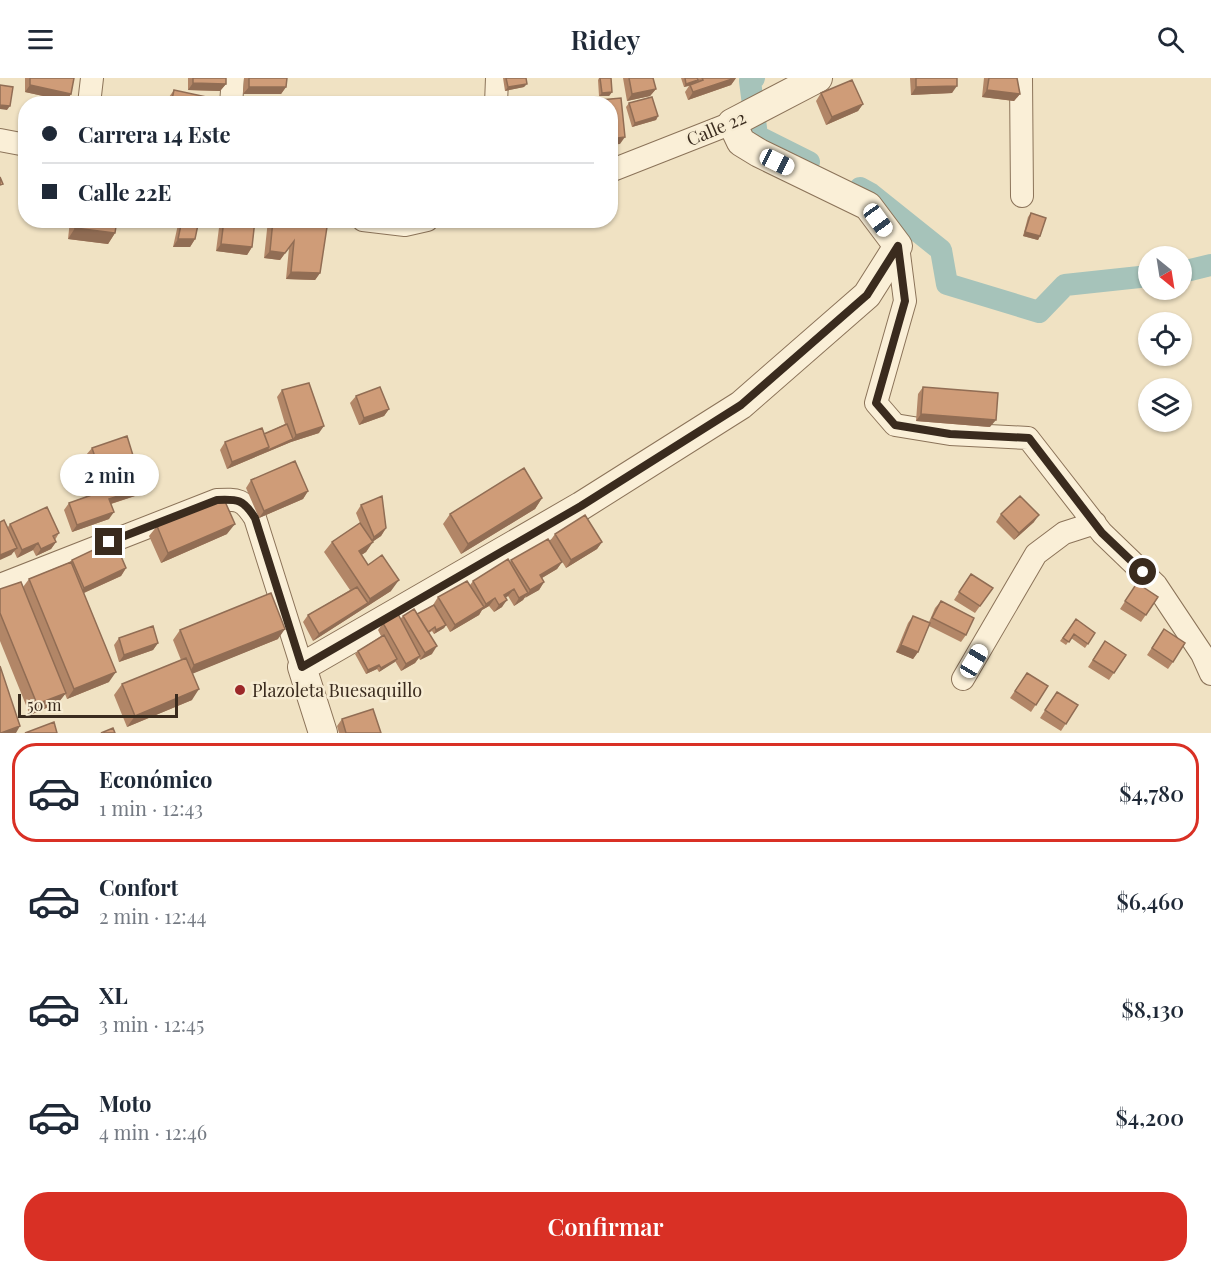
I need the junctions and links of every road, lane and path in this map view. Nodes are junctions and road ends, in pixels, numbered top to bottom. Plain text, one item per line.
1 (92, 78) edge
2 (233, 78) edge
3 (497, 78) edge
4 (818, 78) edge
5 (1021, 78) edge
6 (90, 96) edge
7 (232, 96) edge
8 (496, 96) edge
9 (764, 102) edge
10 (0, 140) edge
11 (18, 144) edge
12 (618, 167) edge
13 (1022, 196) dead end
14 (898, 246) junction
15 (1095, 524) junction
16 (0, 585) edge
17 (302, 667) junction
18 (1211, 674) edge
19 (963, 679) dead end
20 (323, 733) edge

1 - 6 street
2 - 7 street
3 - 8 street
4 - 9 street, Calle 22
5 - 13 street
9 - 12 street, Calle 22
9 - 14 street
10 - 11 street
14 - 15 street
14 - 17 street
15 - 18 street
15 - 19 street
16 - 17 street
17 - 20 street

